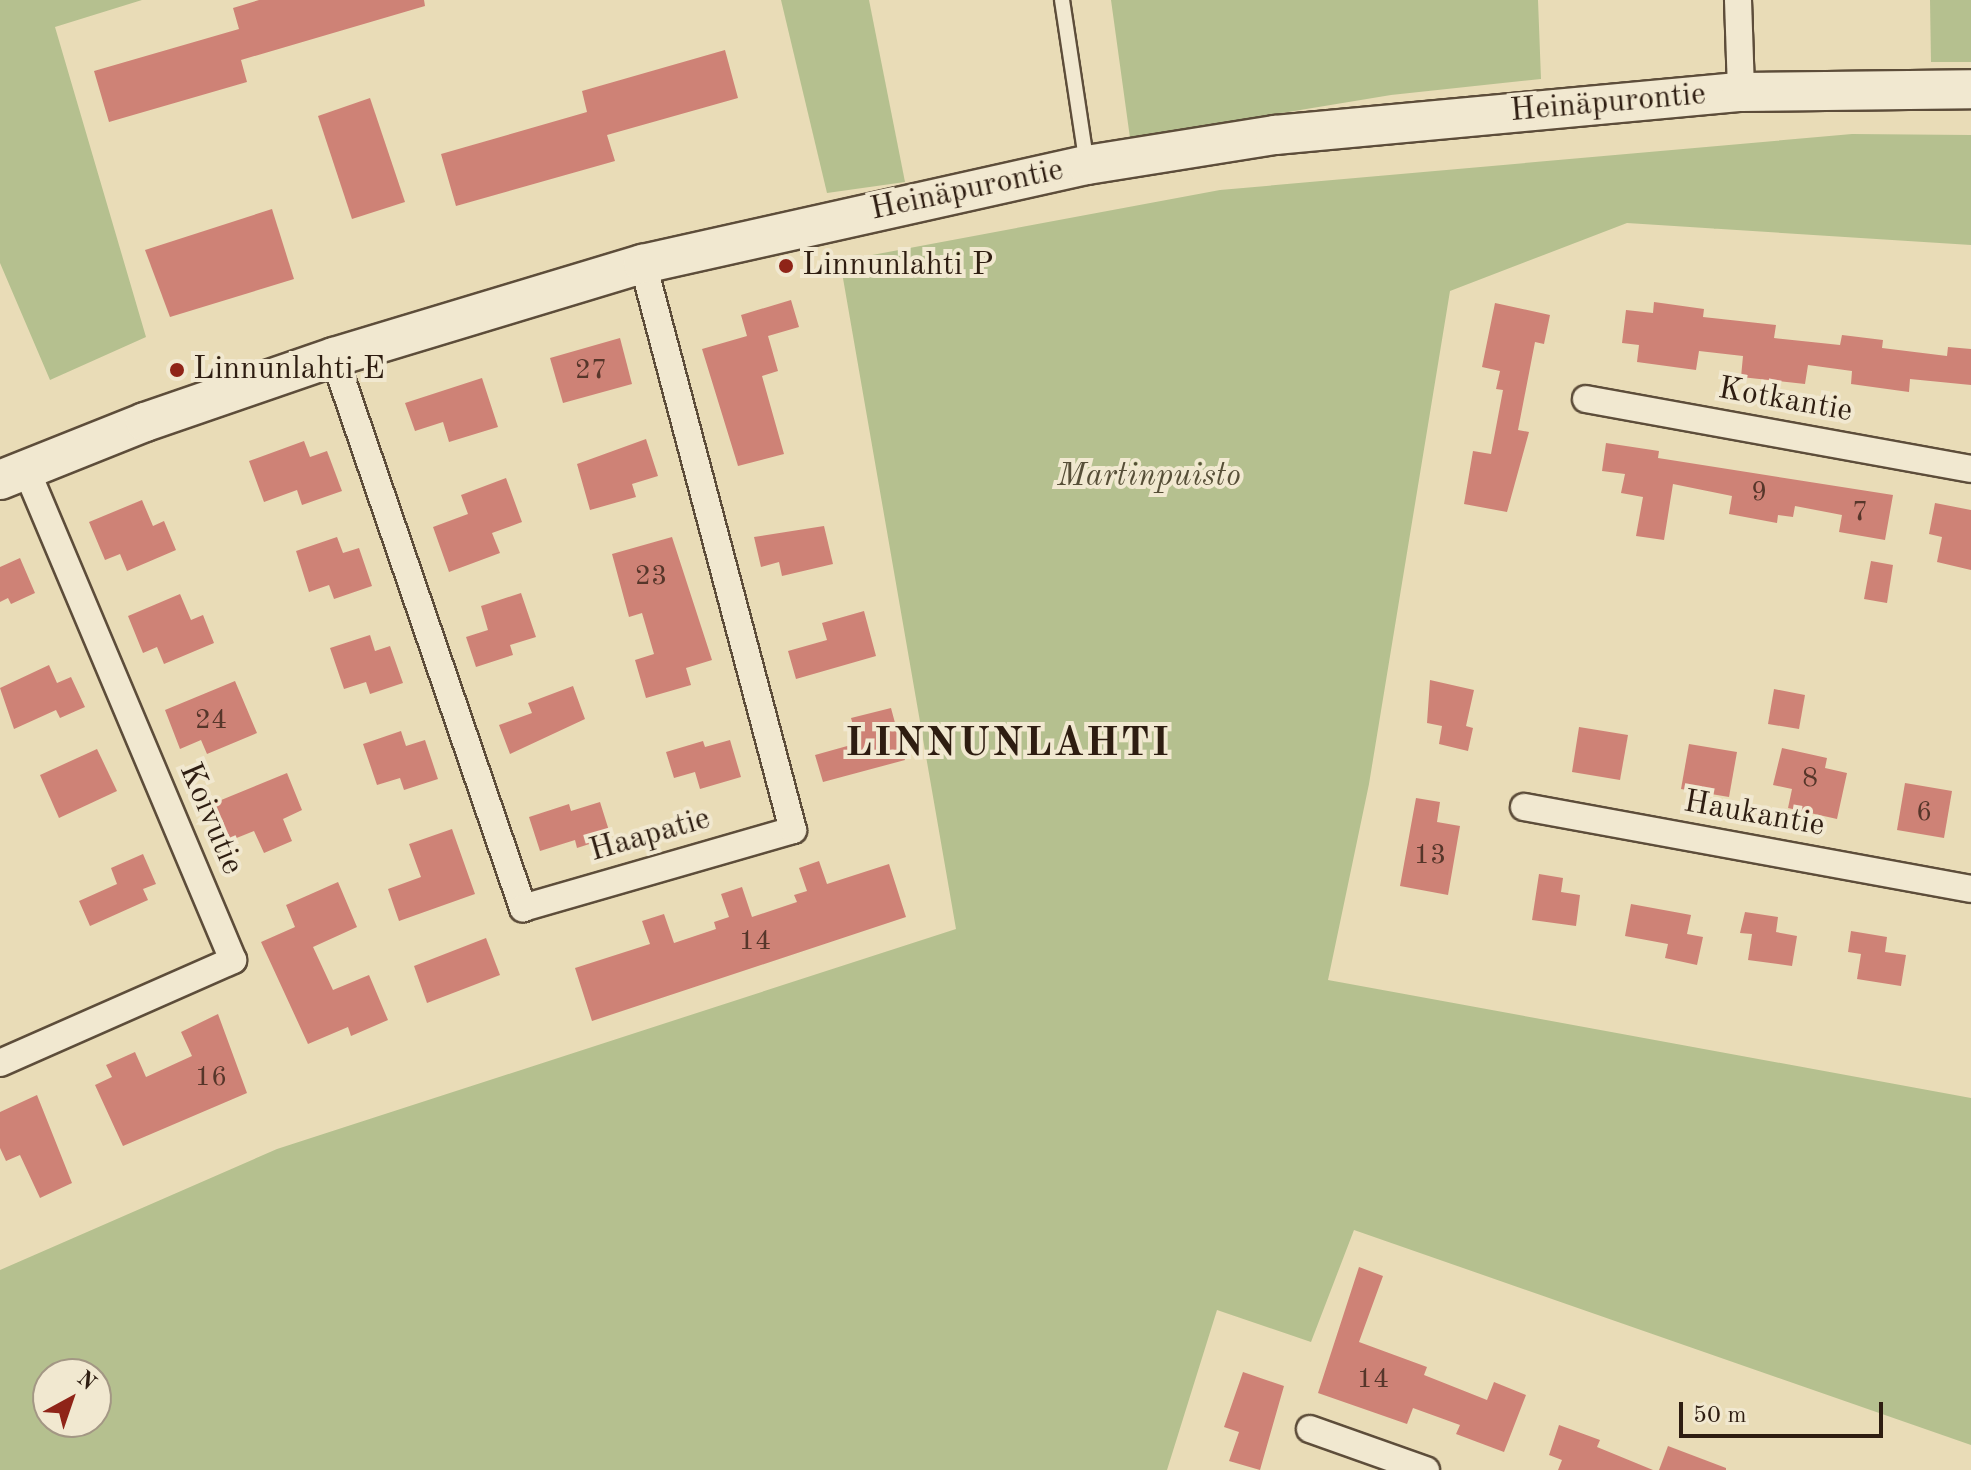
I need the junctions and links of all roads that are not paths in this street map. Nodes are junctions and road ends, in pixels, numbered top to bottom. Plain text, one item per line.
1 (1062, 0) edge
2 (1738, 0) edge
3 (1971, 89) edge
4 (1741, 92) junction
5 (1087, 165) junction
6 (643, 264) junction
7 (334, 357) junction
8 (1586, 399) dead end
9 (1971, 469) edge
10 (13, 475) edge
11 (1524, 807) dead end
12 (1971, 889) edge
13 (0, 1063) edge
14 (1310, 1429) dead end
15 (1426, 1470) edge

1 - 5 lane
2 - 4 street
3 - 4 street, Heinäpurontie
4 - 5 street, Heinäpurontie
5 - 6 street, Heinäpurontie
6 - 7 street, Heinäpurontie
6 - 7 street, Haapatie
7 - 10 street, Heinäpurontie
8 - 9 street, Kotkantie
10 - 13 street, Koivutie
11 - 12 street, Haukantie
14 - 15 street

